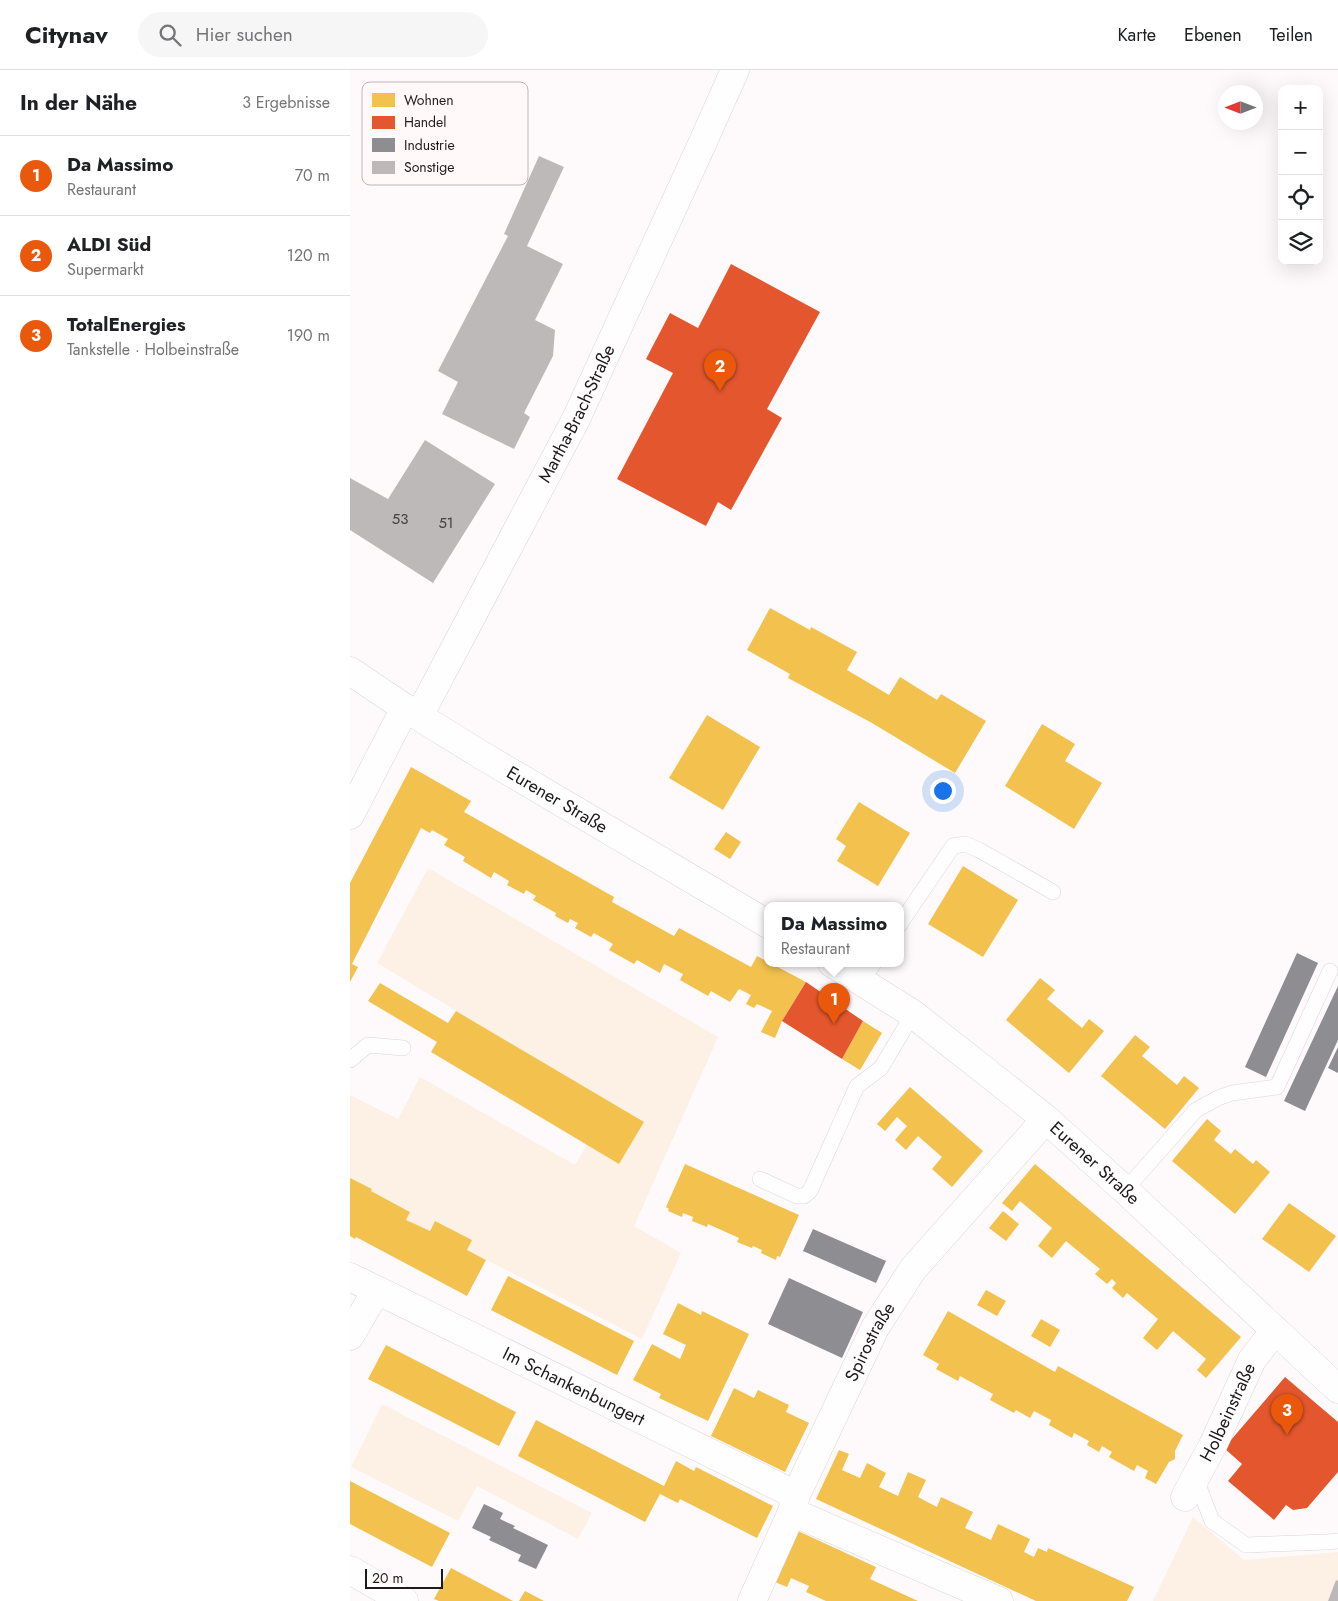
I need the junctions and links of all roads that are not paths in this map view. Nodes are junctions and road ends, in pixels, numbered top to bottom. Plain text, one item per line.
1 (735, 70) edge
2 (350, 671) edge
3 (412, 712) junction
4 (350, 816) edge
5 (1053, 892) dead end
6 (904, 918) edge
7 (764, 922) edge
8 (848, 967) edge
9 (1330, 971) dead end
10 (868, 972) edge
11 (913, 1014) junction
12 (403, 1048) dead end
13 (350, 1060) edge
14 (1046, 1119) junction
15 (760, 1180) dead end
16 (1125, 1190) junction
17 (350, 1277) edge
18 (376, 1291) junction
19 (1274, 1330) junction
20 (350, 1336) edge
21 (1338, 1389) edge
22 (1190, 1487) joint
23 (794, 1504) junction
24 (1338, 1541) edge
25 (350, 1570) edge
26 (404, 1601) edge
27 (752, 1601) edge
28 (999, 1601) edge

1 - 3 street, Martha-Brach-Straße
2 - 3 street, Eurener Straße
3 - 4 street, Martha-Brach-Straße
3 - 7 street, Eurener Straße
5 - 6 lane
8 - 10 street, Eurener Straße
9 - 16 lane
10 - 11 street, Eurener Straße
11 - 14 street, Eurener Straße
11 - 15 lane
12 - 13 lane
14 - 16 street, Eurener Straße
14 - 23 street, Spirostraße
16 - 19 street, Eurener Straße
17 - 18 street, Im Schankenbungert
18 - 20 street
18 - 23 street, Im Schankenbungert
19 - 21 street, Eurener Straße
19 - 22 street, Holbeinstraße
22 - 24 lane
23 - 27 street, Spirostraße
23 - 28 street, Im Schankenbungert
25 - 26 street

